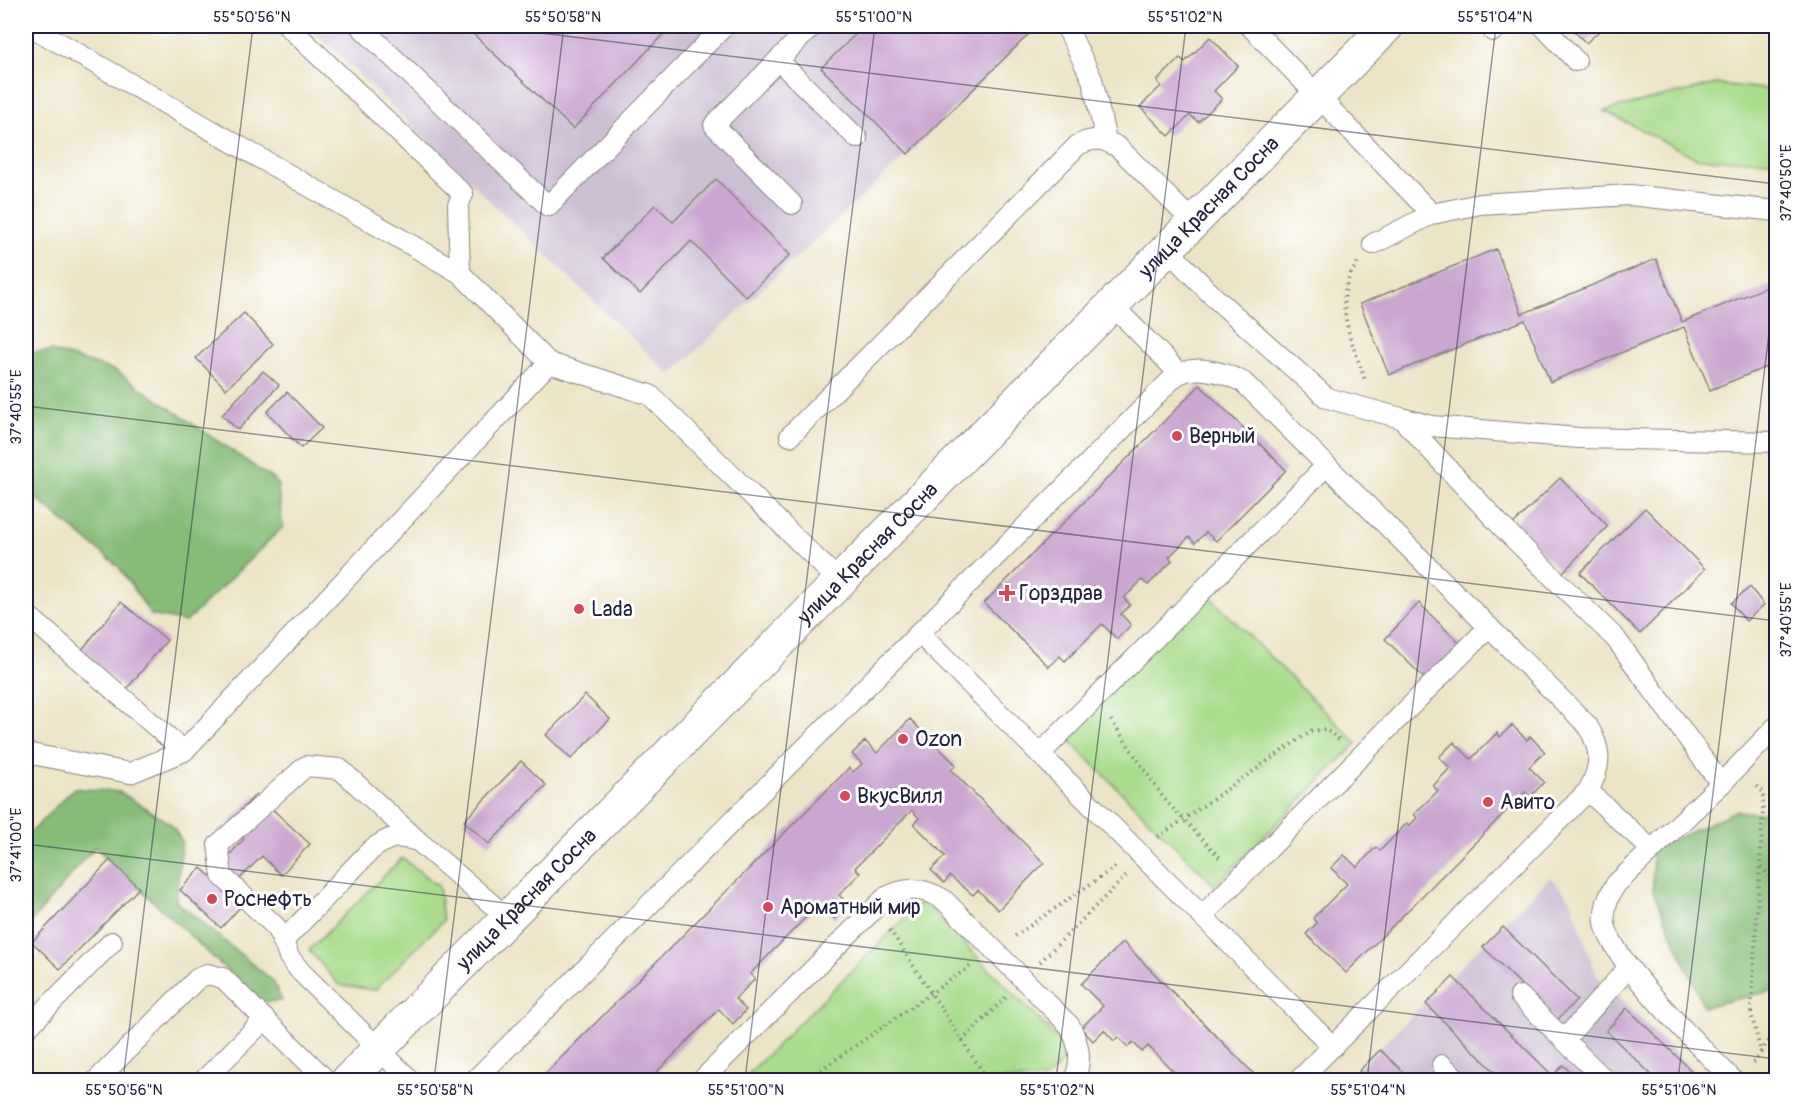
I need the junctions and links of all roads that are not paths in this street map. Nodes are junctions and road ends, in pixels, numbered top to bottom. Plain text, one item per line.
1 (30, 26) edge
2 (288, 26) edge
3 (360, 26) edge
4 (724, 26) edge
5 (812, 26) edge
6 (1066, 26) edge
7 (1250, 26) edge
8 (1387, 26) edge
9 (1544, 26) edge
10 (778, 60) junction
11 (1576, 61) dead end
12 (1318, 95) junction
13 (857, 138) dead end
14 (1106, 140) junction
15 (792, 204) dead end
16 (1776, 212) edge
17 (1432, 214) junction
18 (1194, 222) junction
19 (1373, 244) road end
20 (1167, 249) junction
21 (460, 273) junction
22 (1112, 305) junction
23 (549, 363) junction
24 (1179, 373) junction
25 (1401, 418) junction
26 (790, 436) dead end
27 (1776, 442) edge
28 (1326, 466) junction
29 (840, 582) junction
30 (26, 614) edge
31 (1489, 627) junction
32 (919, 633) junction
33 (1776, 727) edge
34 (184, 750) junction
35 (26, 753) edge
36 (1040, 754) junction
37 (1721, 784) junction
38 (1588, 791) junction
39 (418, 841) junction
40 (1652, 850) junction
41 (1202, 916) junction
42 (509, 920) junction
43 (283, 941) junction
44 (112, 942) dead end
45 (1628, 968) junction
46 (1520, 996) dead end
47 (265, 1019) junction
48 (26, 1029) edge
49 (1564, 1040) junction
50 (1333, 1047) junction
51 (378, 1050) junction
52 (1442, 1065) dead end
53 (97, 1080) edge
54 (204, 1080) edge
55 (326, 1080) edge
56 (348, 1080) edge
57 (410, 1080) edge
58 (475, 1080) edge
59 (702, 1080) edge
60 (1074, 1080) edge
61 (1299, 1080) edge
62 (1458, 1080) edge
63 (1605, 1080) edge
64 (1733, 1080) edge

1 - 21 lane
2 - 21 lane
3 - 4 lane
5 - 10 lane
6 - 14 lane
7 - 12 lane
8 - 12 street, улица Красная Сосна
9 - 11 lane
10 - 13 lane
10 - 15 lane
12 - 17 lane
12 - 18 street, улица Красная Сосна
14 - 18 lane
14 - 26 lane
16 - 17 lane
17 - 19 lane
18 - 20 street, улица Красная Сосна
20 - 22 street, улица Красная Сосна
20 - 25 lane
21 - 23 lane
22 - 24 lane
22 - 29 street, улица Красная Сосна
23 - 29 lane
23 - 34 lane
24 - 28 lane
24 - 32 lane
25 - 27 lane
25 - 37 lane
28 - 31 lane
28 - 36 lane
29 - 42 street, улица Красная Сосна
30 - 34 lane
31 - 38 lane
31 - 41 lane
32 - 36 lane
32 - 58 lane
33 - 37 lane
34 - 35 lane
36 - 41 lane
37 - 40 lane
38 - 40 lane
38 - 50 lane
39 - 42 lane
39 - 43 lane
39 - 43 lane
40 - 45 lane
41 - 50 lane
42 - 51 street, улица Красная Сосна
43 - 51 lane
44 - 48 lane
45 - 49 lane
45 - 64 lane
46 - 49 lane
47 - 53 lane
47 - 54 lane
47 - 55 lane
49 - 63 lane
50 - 61 lane
51 - 56 street, улица Красная Сосна
51 - 57 lane
52 - 62 lane
59 - 60 lane

